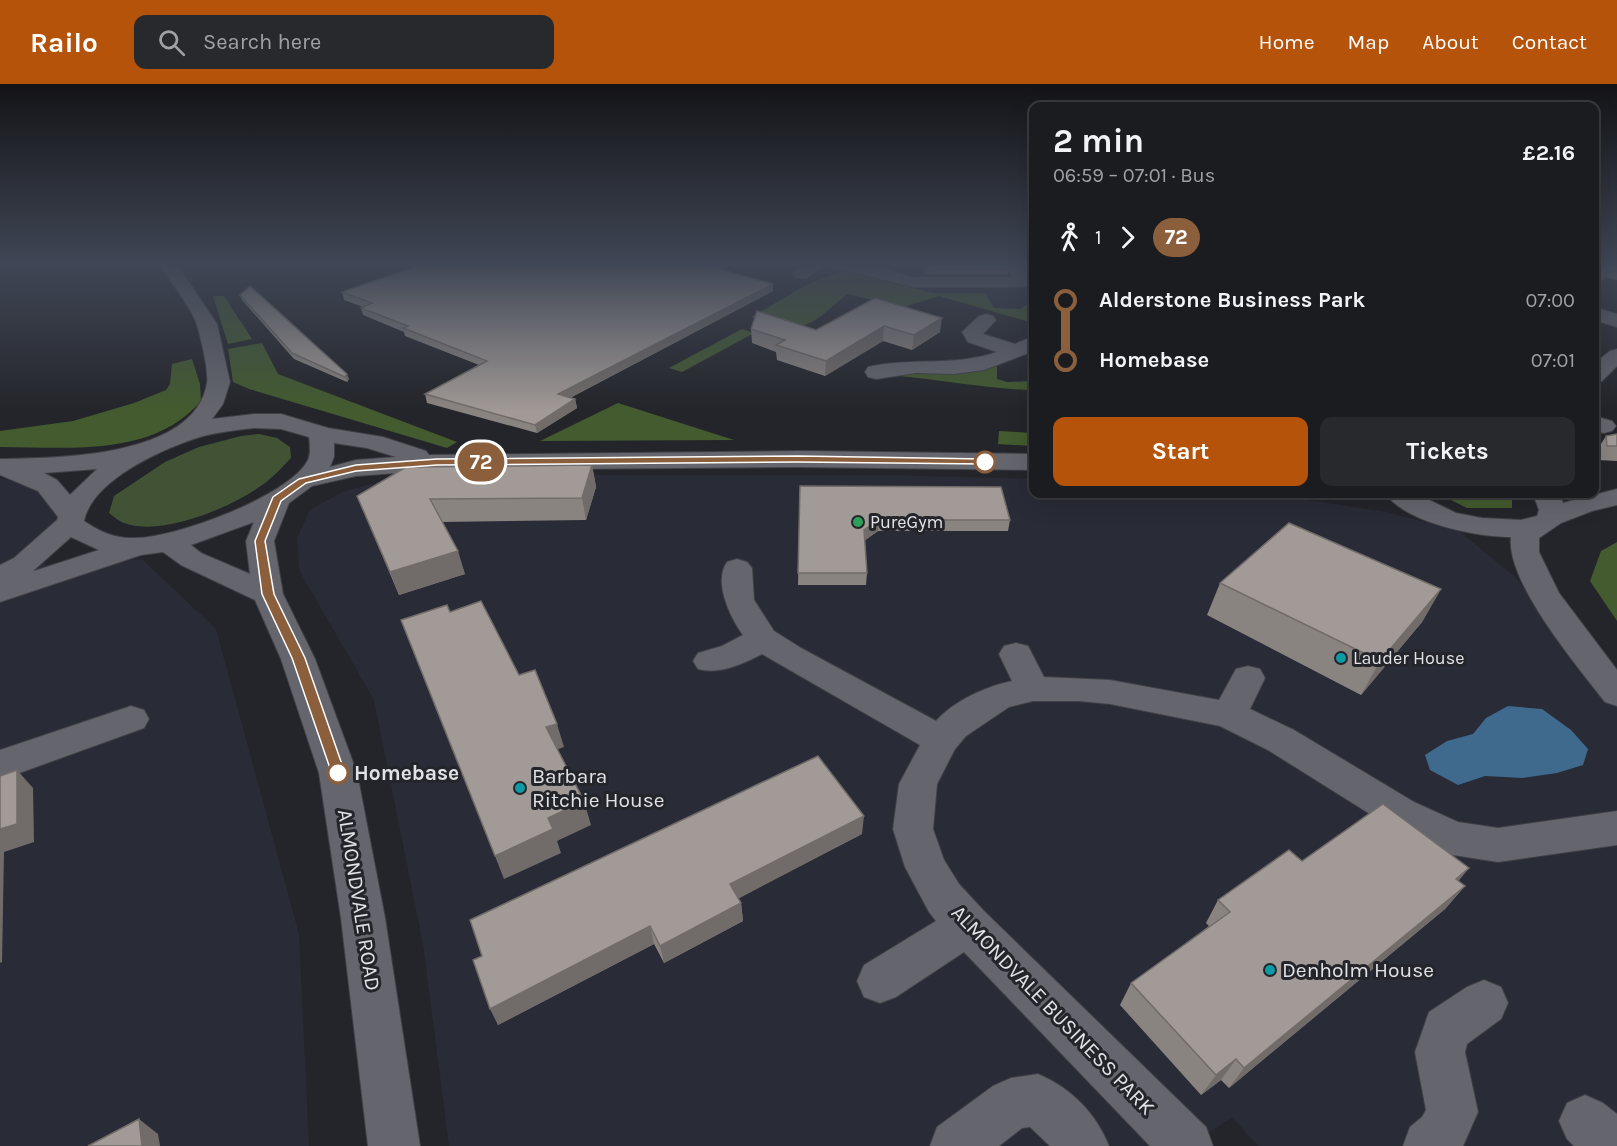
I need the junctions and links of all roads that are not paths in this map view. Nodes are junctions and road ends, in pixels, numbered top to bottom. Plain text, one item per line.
1 (200, 313) edge
2 (1599, 315) edge
3 (986, 320) dead end
4 (1617, 321) edge
5 (1025, 347) edge
6 (1617, 354) edge
7 (1599, 371) edge
8 (876, 372) dead end
9 (219, 382) junction
10 (277, 421) junction
11 (320, 433) junction
12 (181, 435) junction
13 (140, 453) junction
14 (437, 462) junction
15 (1029, 462) edge
16 (0, 468) edge
17 (303, 481) junction
18 (1599, 492) edge
19 (1617, 496) edge
20 (277, 499) junction
21 (1408, 499) edge
22 (1543, 513) edge
23 (70, 519) junction
24 (1473, 526) junction
25 (170, 544) junction
26 (138, 547) junction
27 (736, 568) dead end
28 (0, 578) edge
29 (0, 592) edge
30 (268, 594) junction
31 (1551, 604) junction
32 (763, 639) junction
33 (710, 661) dead end
34 (1248, 678) dead end
35 (1617, 693) edge
36 (1229, 715) junction
37 (131, 719) dead end
38 (941, 740) junction
39 (0, 765) edge
40 (1617, 828) edge
41 (968, 926) junction
42 (880, 981) dead end
43 (1484, 1003) dead end
44 (394, 1146) edge
45 (956, 1146) edge
46 (1083, 1146) edge
47 (1186, 1146) edge
48 (1429, 1146) edge

1 - 9 street
2 - 4 street
3 - 5 street
5 - 8 street
6 - 7 street
9 - 10 street
9 - 12 street
10 - 11 street
10 - 12 street
11 - 14 street
11 - 17 street
12 - 13 street
13 - 16 street
13 - 23 street
14 - 15 street
14 - 17 street
16 - 23 street
17 - 20 street
18 - 19 street
19 - 22 street
20 - 25 street
20 - 30 street, ALMONDVALE ROAD
21 - 24 street
22 - 24 street
22 - 31 street
23 - 26 street
23 - 28 street
24 - 31 street
25 - 26 street
25 - 30 street
26 - 29 street
27 - 32 street
30 - 44 street, ALMONDVALE ROAD
31 - 35 street
32 - 33 street
32 - 38 street
34 - 36 street
36 - 38 street, ALMONDVALE BUSINESS PARK
36 - 40 street, ALMONDVALE BUSINESS PARK
37 - 39 street
38 - 41 street, ALMONDVALE BUSINESS PARK
41 - 42 street
41 - 47 street, ALMONDVALE BUSINESS PARK
43 - 48 street
45 - 46 street

